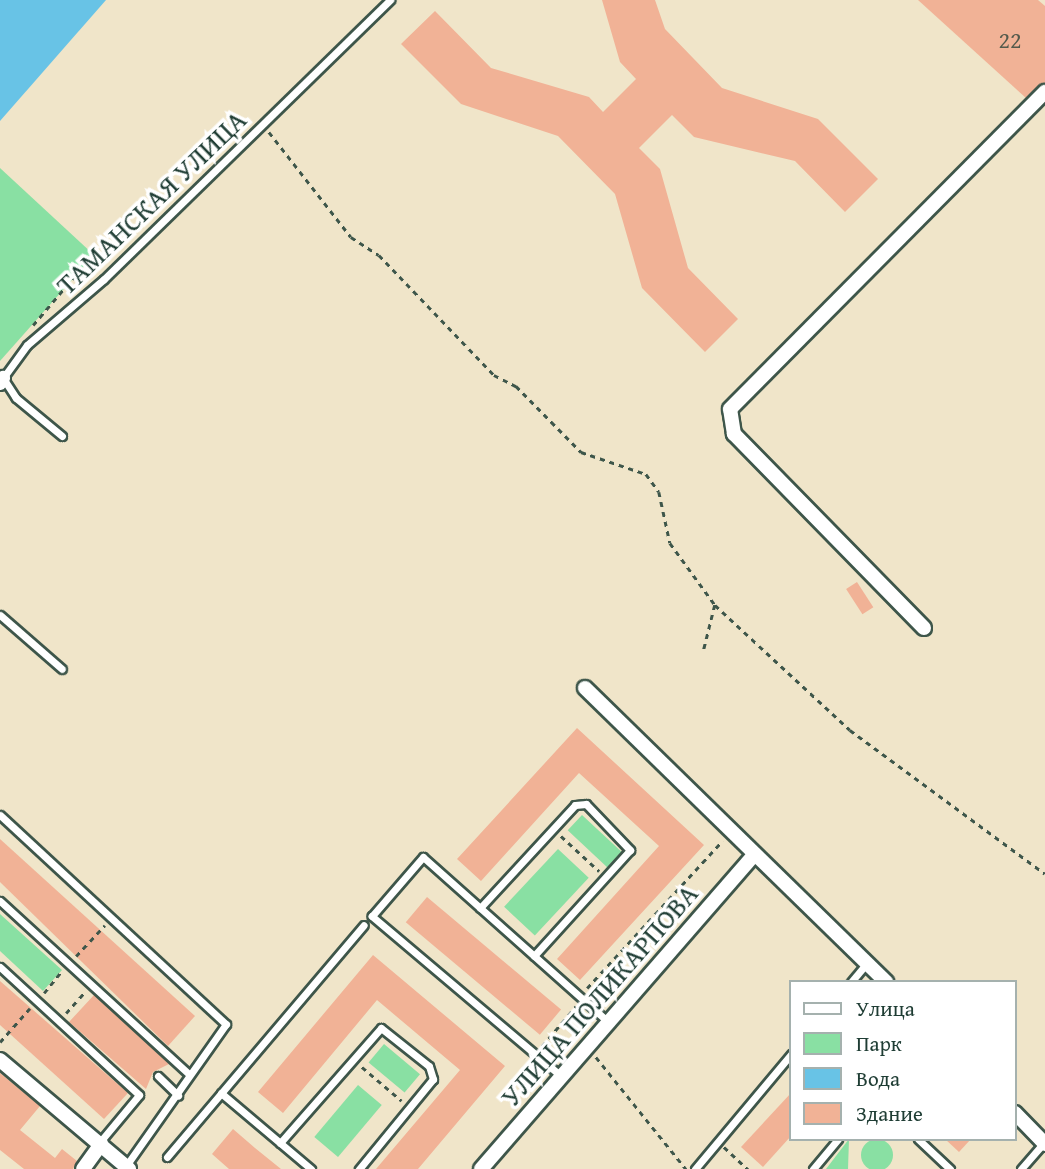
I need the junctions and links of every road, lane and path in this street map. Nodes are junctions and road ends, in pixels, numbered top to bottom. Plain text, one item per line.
1 (390, 0) edge
2 (1045, 92) edge
3 (262, 124) junction
4 (2, 380) edge
5 (62, 436) dead end
6 (715, 605) junction
7 (0, 615) edge
8 (924, 628) dead end
9 (703, 653) dead end
10 (62, 669) dead end
11 (585, 688) dead end
12 (0, 815) edge
13 (553, 829) junction
14 (732, 831) junction
15 (755, 854) junction
16 (1045, 874) edge
17 (606, 878) junction
18 (0, 901) edge
19 (480, 908) junction
20 (112, 917) junction
21 (364, 925) dead end
22 (534, 956) junction
23 (867, 963) junction
24 (69, 964) junction
25 (0, 967) edge
26 (853, 980) edge
27 (884, 980) edge
28 (91, 984) junction
29 (581, 998) junction
30 (37, 1001) junction
31 (59, 1021) junction
32 (608, 1023) junction
33 (0, 1042) edge
34 (587, 1047) junction
35 (536, 1054) junction
36 (790, 1055) edge
37 (351, 1058) junction
38 (0, 1060) edge
39 (188, 1073) junction
40 (158, 1076) dead end
41 (561, 1076) junction
42 (221, 1093) junction
43 (178, 1095) junction
44 (410, 1108) junction
45 (1017, 1115) edge
46 (836, 1141) edge
47 (920, 1141) edge
48 (718, 1142) junction
49 (280, 1143) junction
50 (1045, 1143) edge
51 (100, 1144) junction
52 (167, 1157) dead end
53 (128, 1168) edge
54 (83, 1169) edge
55 (311, 1169) edge
56 (359, 1169) edge
57 (481, 1169) edge
58 (686, 1169) edge
59 (695, 1169) edge
60 (748, 1169) edge
61 (813, 1169) edge
62 (950, 1169) edge
63 (1021, 1169) edge

1 - 3 lane, ТАМАНСКАЯ УЛИЦА
2 - 8 street
3 - 4 lane, ТАМАНСКАЯ УЛИЦА
3 - 6 path
4 - 5 lane, ТАМАНСКАЯ УЛИЦА
6 - 9 path
6 - 16 path
7 - 10 lane
11 - 14 street
12 - 20 lane
13 - 17 path
13 - 17 lane
13 - 19 lane
14 - 15 street
14 - 29 path
15 - 23 street
15 - 32 street, УЛИЦА ПОЛИКАРПОВА
17 - 22 lane
18 - 24 lane
19 - 22 lane
19 - 35 lane
20 - 24 path
20 - 39 lane
21 - 42 lane
22 - 29 lane
23 - 26 lane
23 - 27 street
24 - 28 lane
24 - 30 path
25 - 30 lane
28 - 31 path
28 - 39 lane
29 - 32 lane
29 - 35 path
30 - 31 lane
30 - 33 path
31 - 51 lane
32 - 34 street, УЛИЦА ПОЛИКАРПОВА
34 - 41 street, УЛИЦА ПОЛИКАРПОВА
34 - 58 path
35 - 41 lane
36 - 48 lane
37 - 44 path
37 - 44 lane
37 - 49 lane
38 - 51 street
39 - 43 lane
40 - 43 lane
41 - 57 street, УЛИЦА ПОЛИКАРПОВА
42 - 49 lane
42 - 52 lane
43 - 53 lane
44 - 56 lane
45 - 50 street
46 - 61 lane
47 - 62 lane
48 - 59 lane
48 - 60 path
49 - 55 lane
50 - 63 lane
51 - 53 street
51 - 54 street

